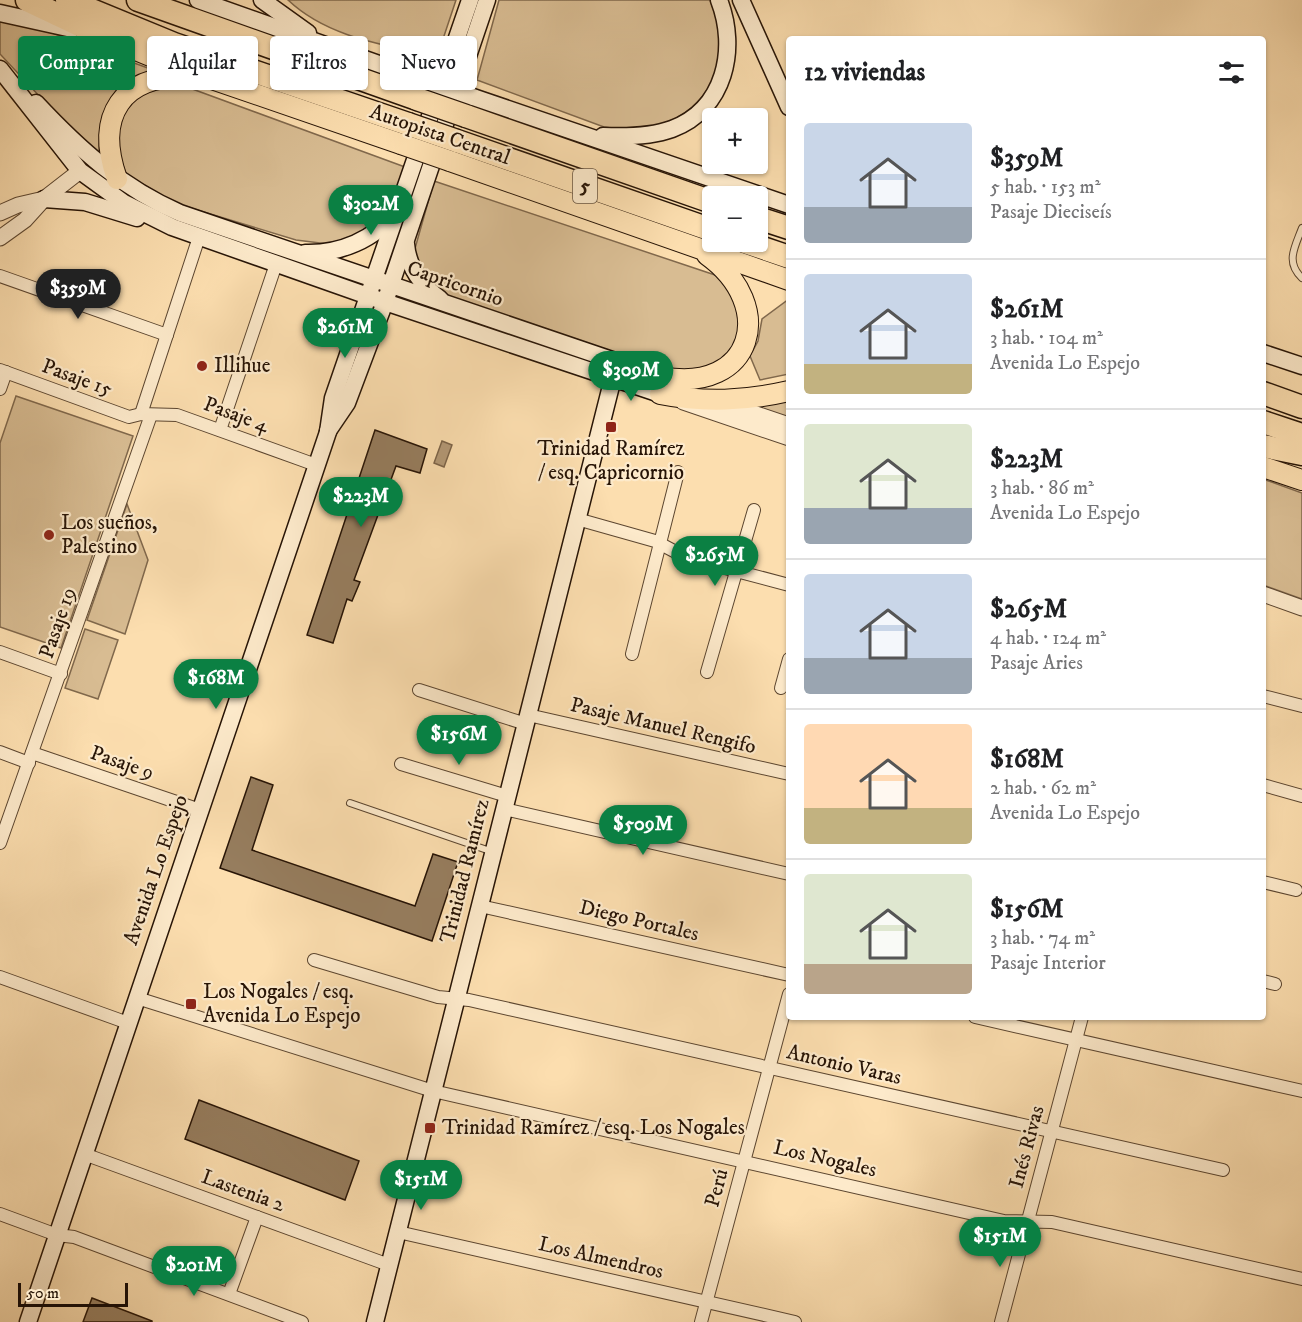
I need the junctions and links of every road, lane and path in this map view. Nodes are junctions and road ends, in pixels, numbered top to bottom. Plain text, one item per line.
1 (27, 0) edge
2 (67, 0) edge
3 (138, 0) edge
4 (198, 0) edge
5 (262, 0) edge
6 (470, 0) edge
7 (487, 0) edge
8 (719, 0) edge
9 (741, 0) edge
10 (0, 14) edge
11 (98, 36) edge
12 (103, 36) edge
13 (298, 36) edge
14 (314, 36) edge
15 (3, 73) edge
16 (380, 77) edge
17 (147, 81) edge
18 (250, 90) edge
19 (420, 90) edge
20 (786, 100) edge
21 (469, 107) junction
22 (404, 134) junction
23 (582, 134) junction
24 (75, 144) junction
25 (454, 151) junction
26 (80, 171) junction
27 (117, 179) junction
28 (702, 198) edge
29 (44, 199) junction
30 (401, 204) junction
31 (786, 204) edge
32 (0, 213) edge
33 (768, 221) edge
34 (172, 227) junction
35 (702, 227) edge
36 (786, 227) edge
37 (1302, 228) edge
38 (199, 237) junction
39 (0, 238) edge
40 (406, 243) junction
41 (692, 246) junction
42 (768, 250) edge
43 (293, 253) junction
44 (786, 256) edge
45 (276, 264) junction
46 (0, 276) edge
47 (1302, 278) edge
48 (786, 279) edge
49 (370, 288) junction
50 (388, 294) junction
51 (448, 305) junction
52 (166, 335) junction
53 (1266, 354) edge
54 (614, 361) junction
55 (1302, 366) edge
56 (3, 371) edge
57 (612, 378) junction
58 (661, 385) junction
59 (0, 388) edge
60 (786, 391) edge
61 (1266, 393) edge
62 (1266, 393) edge
63 (1302, 399) edge
64 (720, 401) junction
65 (1302, 406) edge
66 (146, 415) junction
67 (1266, 423) edge
68 (786, 424) edge
69 (220, 430) junction
70 (328, 432) junction
71 (1302, 435) edge
72 (786, 437) edge
73 (1266, 447) edge
74 (1302, 454) edge
75 (316, 465) junction
76 (1266, 468) edge
77 (678, 472) dead end
78 (1302, 480) edge
79 (754, 510) dead end
80 (577, 519) junction
81 (662, 544) junction
82 (736, 571) junction
83 (786, 584) edge
84 (1266, 595) edge
85 (1302, 608) edge
86 (0, 652) edge
87 (632, 654) dead end
88 (786, 670) edge
89 (706, 672) dead end
90 (61, 674) junction
91 (781, 688) dead end
92 (419, 690) dead end
93 (1266, 697) edge
94 (1302, 706) edge
95 (527, 719) junction
96 (0, 752) edge
97 (30, 758) junction
98 (401, 764) dead end
99 (786, 773) edge
100 (1266, 786) edge
101 (1302, 796) edge
102 (350, 803) dead end
103 (506, 803) junction
104 (200, 810) junction
105 (5, 816) edge
106 (0, 843) edge
107 (493, 852) junction
108 (786, 873) edge
109 (1266, 883) edge
110 (1296, 890) dead end
111 (480, 906) junction
112 (314, 960) dead end
113 (786, 974) edge
114 (0, 977) edge
115 (137, 998) junction
116 (456, 999) junction
117 (786, 1005) edge
118 (988, 1020) edge
119 (1081, 1020) edge
120 (128, 1023) junction
121 (1076, 1040) junction
122 (769, 1068) junction
123 (433, 1091) junction
124 (1302, 1091) edge
125 (1051, 1132) junction
126 (84, 1154) junction
127 (744, 1160) junction
128 (1223, 1170) dead end
129 (0, 1214) edge
130 (257, 1217) junction
131 (1028, 1221) junction
132 (398, 1232) junction
133 (57, 1235) junction
134 (389, 1265) junction
135 (1302, 1279) edge
136 (229, 1294) junction
137 (707, 1302) junction
138 (28, 1322) edge
139 (302, 1322) edge
140 (375, 1322) edge
141 (702, 1322) edge
142 (795, 1322) edge
143 (1001, 1322) edge

1 - 12 highway
2 - 22 highway, Autopista Central / 5
3 - 16 highway, Autopista Central / 5
4 - 13 main road
5 - 14 main road
6 - 30 main road, Avenida Lo Espejo
7 - 40 main road, Avenida Lo Espejo
8 - 23 main road
9 - 20 main road
10 - 11 main road
15 - 24 main road, Capricornio
15 - 26 main road, Capricornio
17 - 27 main road
18 - 22 main road
19 - 21 highway, Autopista Central / 5, bridge
21 - 23 main road
21 - 28 highway, Autopista Central / 5
22 - 25 highway, Autopista Central / 5, bridge
23 - 31 main road
24 - 26 main road
24 - 27 main road, Capricornio
25 - 35 highway, Autopista Central / 5
25 - 41 main road
26 - 27 main road
26 - 29 street
26 - 34 main road, Capricornio
27 - 43 main road, Capricornio
29 - 32 street
29 - 34 main road
29 - 39 street
30 - 43 main road
30 - 49 main road, Avenida Lo Espejo
33 - 36 highway
34 - 38 main road, Capricornio
37 - 47 lane
38 - 45 main road, Capricornio
38 - 52 street, Pasaje 19
40 - 50 main road, Avenida Lo Espejo
40 - 51 main road
41 - 48 main road
41 - 58 main road
42 - 44 highway
43 - 49 main road, Capricornio
45 - 49 main road, Capricornio
45 - 69 street
46 - 52 street
49 - 50 main road, Capricornio
49 - 70 main road, Avenida Lo Espejo
50 - 51 main road, Capricornio
50 - 57 main road, Capricornio
50 - 70 main road, Avenida Lo Espejo
51 - 54 main road, Capricornio
52 - 66 street, Pasaje 19
53 - 55 main road
54 - 57 main road, Trinidad Ramírez
54 - 58 main road, Capricornio
56 - 59 street
56 - 66 street, Pasaje 15
57 - 58 main road, Capricornio
57 - 80 main road, Trinidad Ramírez
58 - 64 main road
58 - 72 street, Capricornio
60 - 64 main road
61 - 63 highway
62 - 65 highway
64 - 68 street
66 - 69 street, Pasaje 4
66 - 90 street, Pasaje 19
67 - 71 highway
69 - 75 street, Pasaje 4
70 - 75 main road, Avenida Lo Espejo
73 - 74 highway
75 - 104 main road, Avenida Lo Espejo
76 - 78 main road
77 - 81 street
79 - 82 street
80 - 81 street
80 - 95 main road, Trinidad Ramírez
81 - 82 street
81 - 87 street
82 - 83 street
82 - 89 street
84 - 85 street
86 - 90 street
88 - 91 street
90 - 97 street, Pasaje 19
92 - 95 street, Pasaje Manuel Rengifo
93 - 94 street
95 - 99 street, Pasaje Manuel Rengifo
95 - 103 main road, Trinidad Ramírez
96 - 97 street, Pasaje 9
97 - 104 street, Pasaje 9
97 - 105 street, Pasaje 19
98 - 103 street
100 - 101 street
102 - 107 lane
103 - 107 main road, Trinidad Ramírez
103 - 108 street
104 - 115 main road, Avenida Lo Espejo
105 - 106 street, Pasaje 19
107 - 111 main road, Trinidad Ramírez
109 - 110 street
111 - 113 street, Diego Portales
111 - 116 main road, Trinidad Ramírez
112 - 116 street, Antonio Varas
114 - 120 street
115 - 120 main road, Avenida Lo Espejo
115 - 123 street, Los Nogales
116 - 122 street, Antonio Varas
116 - 123 main road, Trinidad Ramírez
117 - 122 street, Perú
118 - 121 street
119 - 121 street, Inés Rivas
120 - 126 main road, Avenida Lo Espejo
121 - 124 street
121 - 125 street, Inés Rivas
122 - 125 street, Antonio Varas
122 - 127 street, Perú
123 - 127 street, Los Nogales
123 - 132 main road, Trinidad Ramírez
125 - 128 street, Antonio Varas
125 - 131 street, Inés Rivas
126 - 130 street, Lastenia 2
126 - 133 main road, Avenida Lo Espejo
127 - 131 street, Los Nogales
127 - 137 street, Perú
129 - 133 street
130 - 134 street, Lastenia 2
130 - 136 street
131 - 135 street, Los Nogales
131 - 143 street, Inés Rivas
132 - 134 main road, Trinidad Ramírez
132 - 137 street, Los Almendros
133 - 136 street
133 - 138 main road, Avenida Lo Espejo
134 - 140 main road, Trinidad Ramírez
136 - 139 street
137 - 141 street, Perú
137 - 142 street, Los Almendros

